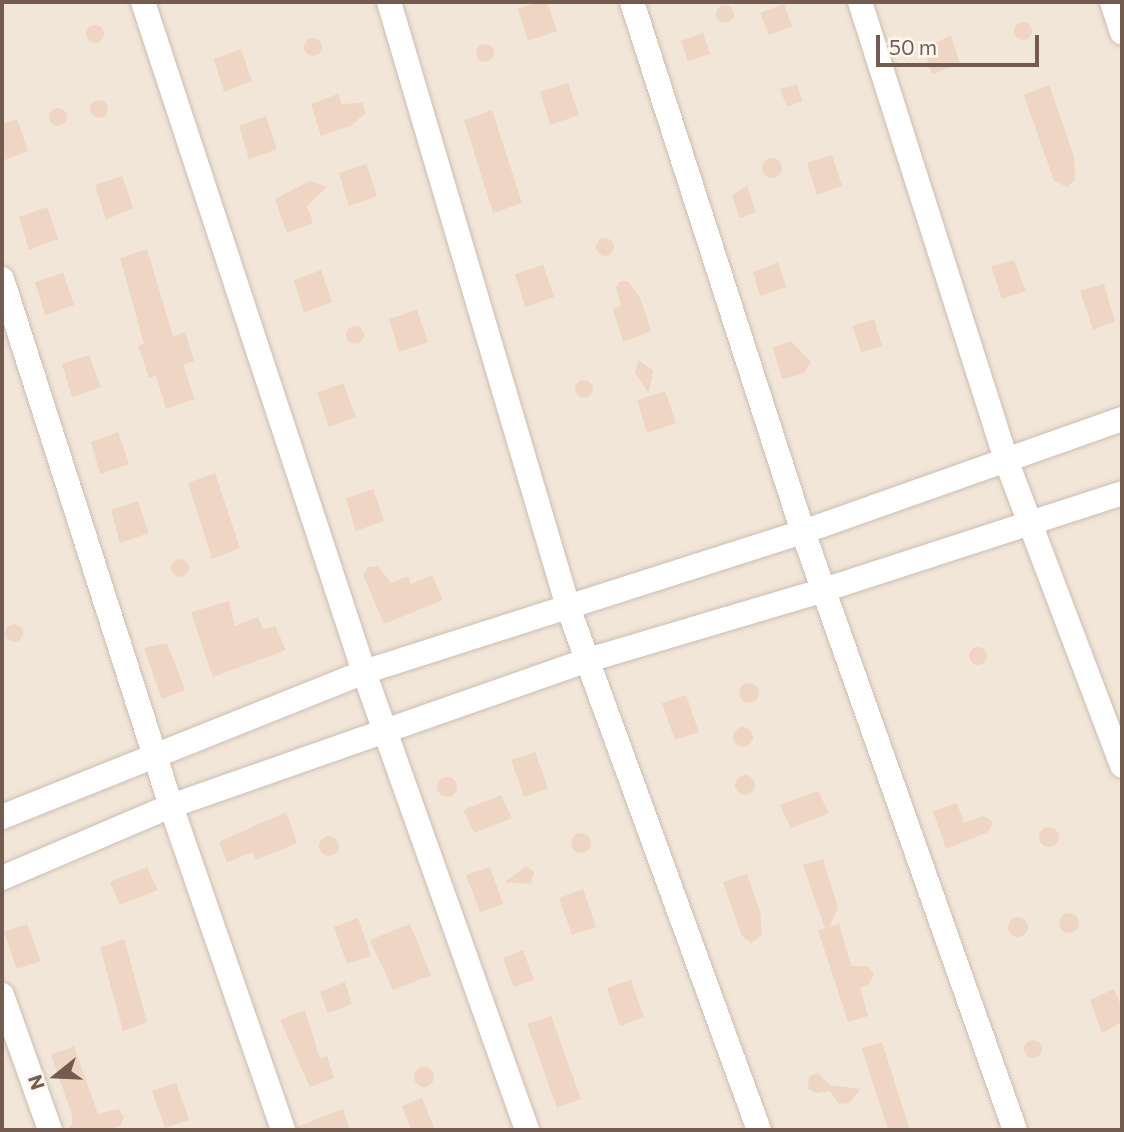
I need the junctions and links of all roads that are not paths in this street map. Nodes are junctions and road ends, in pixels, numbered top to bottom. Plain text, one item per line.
1 (143, 2) edge
2 (389, 2) edge
3 (632, 2) edge
4 (860, 2) edge
5 (1112, 2) edge
6 (1122, 32) edge
7 (2, 279) edge
8 (1122, 419) edge
9 (1006, 460) junction
10 (1122, 493) edge
11 (1029, 522) junction
12 (803, 532) junction
13 (824, 590) junction
14 (569, 610) junction
15 (588, 660) junction
16 (364, 672) junction
17 (389, 733) junction
18 (156, 758) junction
19 (1122, 766) edge
20 (172, 806) junction
21 (2, 817) edge
22 (2, 878) edge
23 (2, 996) edge
24 (50, 1130) edge
25 (283, 1130) edge
26 (527, 1130) edge
27 (759, 1130) edge
28 (1015, 1130) edge

1 - 16 street
2 - 14 street
3 - 12 street
4 - 9 street
5 - 6 street
7 - 18 street
8 - 9 street
9 - 11 street
9 - 12 street
10 - 11 street
11 - 13 street
11 - 19 street
12 - 13 street
12 - 14 street
13 - 15 street
13 - 28 street
14 - 15 street
14 - 16 street
15 - 17 street
15 - 27 street
16 - 17 street
16 - 18 street
17 - 20 street
17 - 26 street
18 - 20 street
18 - 21 street
20 - 22 street
20 - 25 street
23 - 24 street

